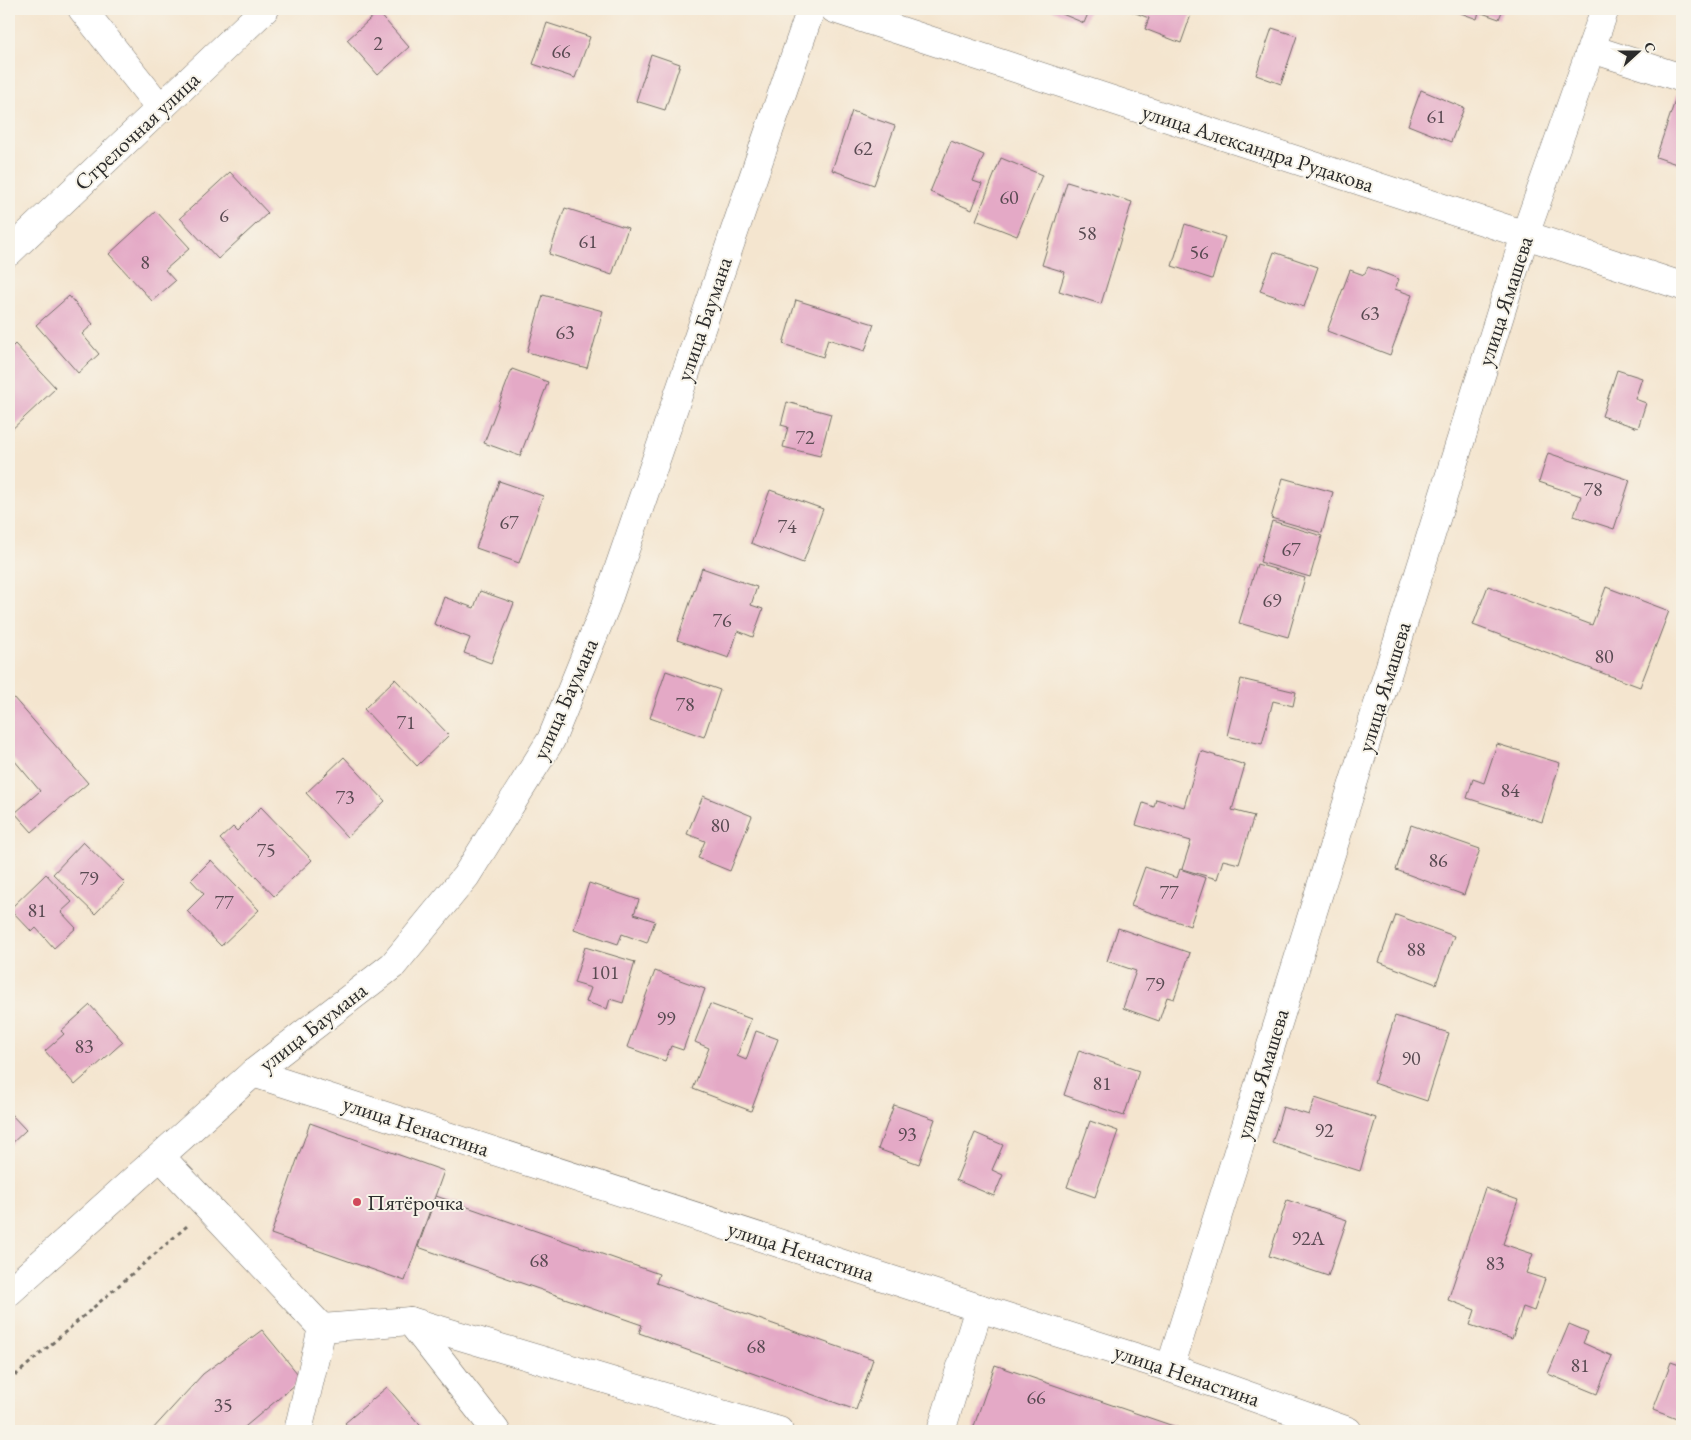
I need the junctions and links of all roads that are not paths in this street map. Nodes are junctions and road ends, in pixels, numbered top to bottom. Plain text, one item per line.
1 (82, 9) edge
2 (265, 9) edge
3 (811, 9) edge
4 (834, 9) edge
5 (1605, 9) edge
6 (1592, 49) junction
7 (1676, 71) edge
8 (161, 109) junction
9 (1525, 235) junction
10 (9, 252) edge
11 (1682, 286) edge
12 (253, 1073) junction
13 (161, 1157) junction
14 (9, 1292) edge
15 (979, 1308) junction
16 (410, 1321) junction
17 (322, 1328) junction
18 (1170, 1368) junction
19 (298, 1431) edge
20 (496, 1431) edge
21 (779, 1431) edge
22 (941, 1431) edge
23 (1348, 1431) edge

1 - 8 street
2 - 8 street, Стрелочная улица
3 - 12 street, улица Баумана
4 - 9 street, улица Александра Рудакова
5 - 6 street, улица Ямашева
6 - 7 street
6 - 9 street, улица Ямашева
8 - 10 street, Стрелочная улица
9 - 11 street, улица Александра Рудакова
9 - 18 street, улица Ямашева
12 - 13 street, улица Баумана
12 - 15 street, улица Ненастина
13 - 14 street, улица Баумана
13 - 17 street
15 - 18 street, улица Ненастина
15 - 22 street
16 - 17 street
16 - 20 street
16 - 21 street
17 - 19 street
18 - 23 street, улица Ненастина

